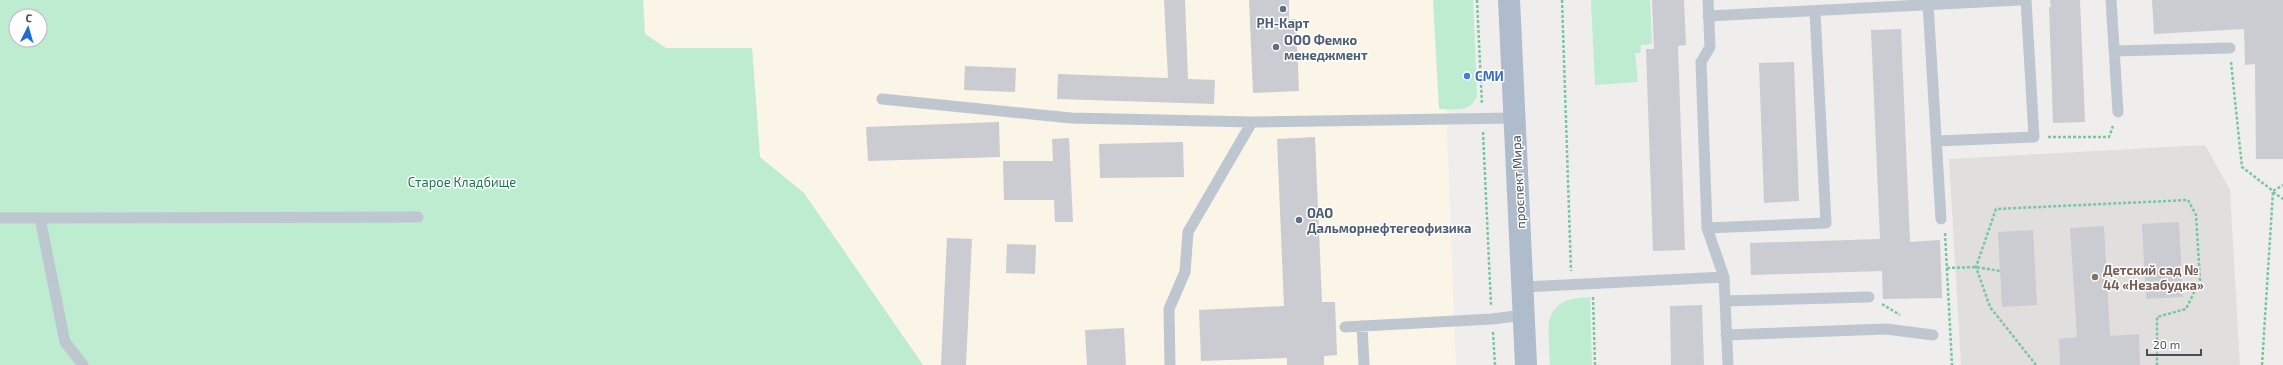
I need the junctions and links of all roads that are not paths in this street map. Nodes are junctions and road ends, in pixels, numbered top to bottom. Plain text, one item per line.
1 (1509, 0) edge
2 (1708, 0) edge
3 (2019, 0) edge
4 (2026, 0) edge
5 (2111, 0) edge
6 (1928, 4) junction
7 (1815, 12) junction
8 (1708, 16) junction
9 (2230, 48) road end
10 (2114, 51) junction
11 (882, 99) dead end
12 (2118, 112) road end
13 (1515, 118) junction
14 (1252, 122) junction
15 (1937, 140) junction
16 (418, 217) dead end
17 (0, 218) edge
18 (40, 218) junction
19 (1941, 219) road end
20 (1707, 228) junction
21 (1724, 277) junction
22 (1523, 287) junction
23 (1869, 297) dead end
24 (1725, 301) junction
25 (1524, 315) junction
26 (1362, 326) junction
27 (1345, 327) dead end
28 (1726, 335) junction
29 (1933, 335) dead end
30 (83, 365) edge
31 (1170, 365) edge
32 (1364, 365) edge
33 (1526, 365) edge
34 (1728, 365) edge

1 - 13 main road, проспект Мира
2 - 8 lane
3 - 6 lane
4 - 15 lane
5 - 10 lane
6 - 7 lane
6 - 15 lane
7 - 8 lane
7 - 20 lane
8 - 20 lane
9 - 10 lane
10 - 12 lane
11 - 14 lane
13 - 14 lane
13 - 22 main road, проспект Мира
14 - 31 lane
15 - 19 lane
16 - 18 lane
17 - 18 lane
18 - 30 lane
20 - 21 lane
21 - 22 lane
21 - 24 lane
22 - 25 main road, проспект Мира
23 - 24 lane
24 - 28 lane
25 - 26 lane
25 - 33 main road, проспект Мира
26 - 27 lane
26 - 32 lane
28 - 29 lane
28 - 34 lane

